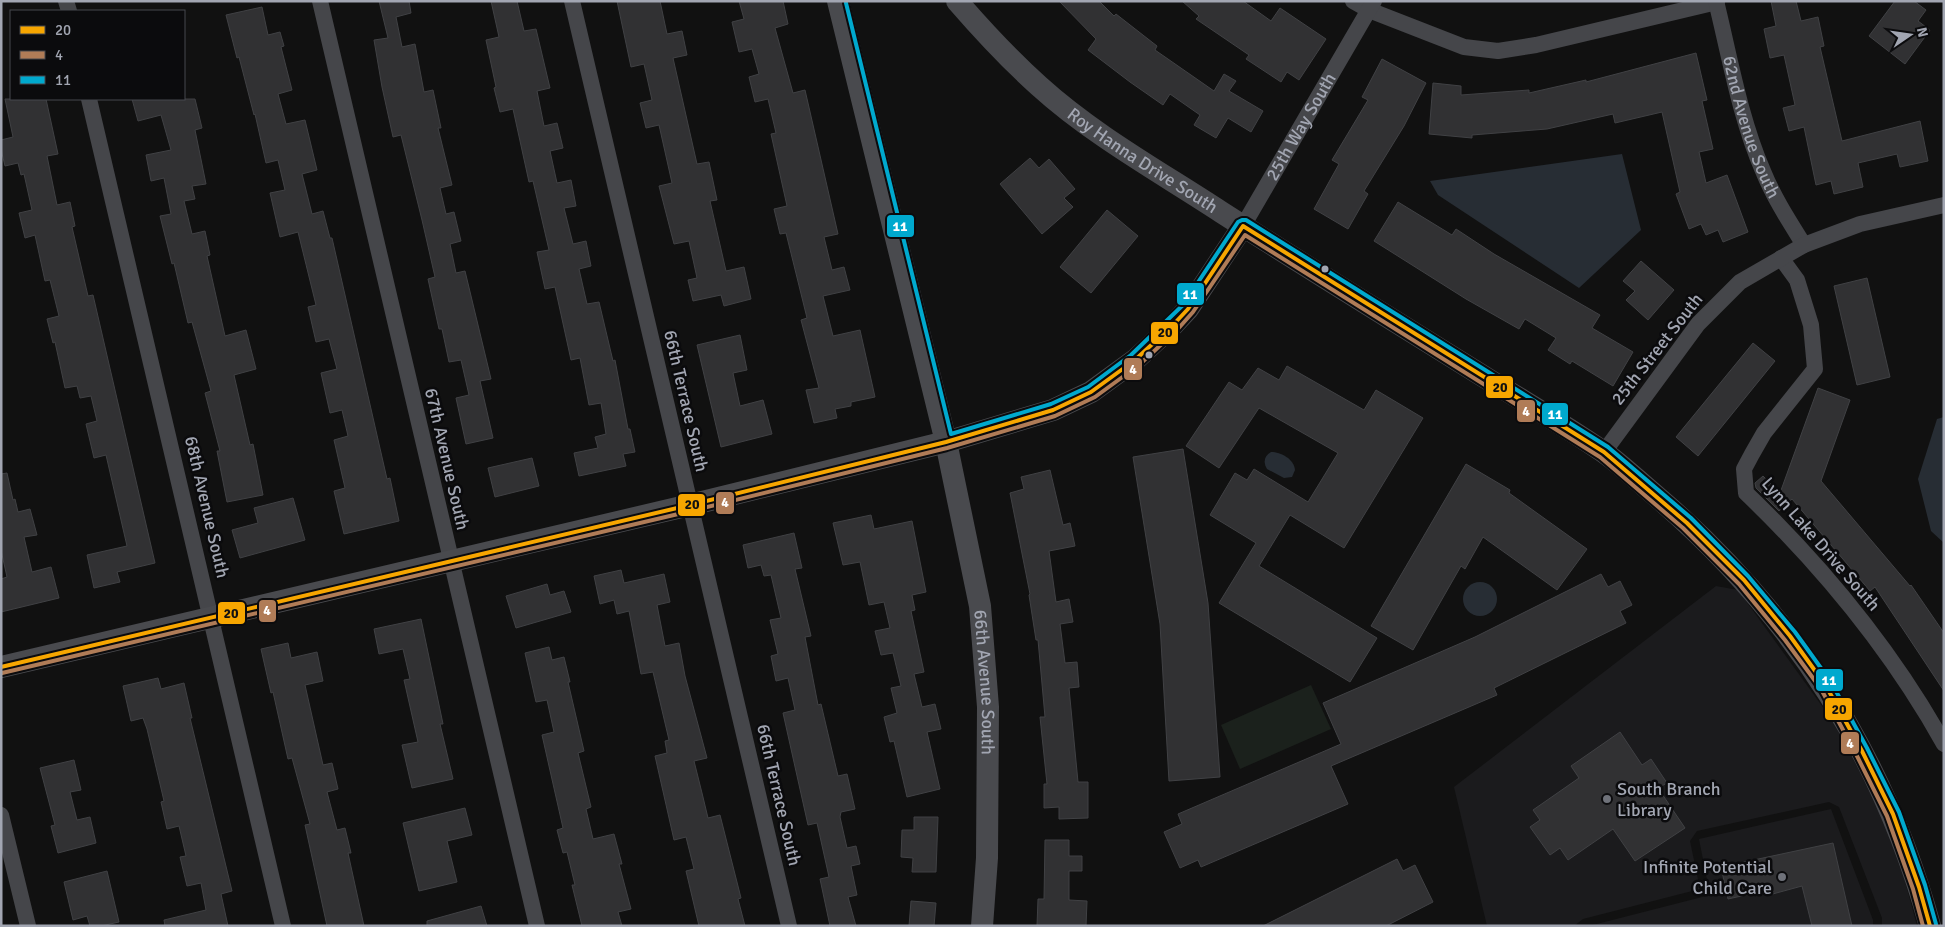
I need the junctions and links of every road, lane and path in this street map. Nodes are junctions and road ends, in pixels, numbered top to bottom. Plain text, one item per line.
1 (320, 1) edge
2 (572, 1) edge
3 (957, 1) edge
4 (1353, 1) edge
5 (1716, 2) edge
6 (839, 3) edge
7 (1371, 6) edge
8 (89, 100) edge
9 (1944, 205) edge
10 (1243, 226) junction
11 (1804, 245) junction
12 (1781, 258) junction
13 (946, 442) junction
14 (1604, 452) junction
15 (690, 505) junction
16 (451, 562) junction
17 (212, 617) junction
18 (1, 667) edge
19 (1944, 744) edge
20 (1, 815) edge
21 (28, 926) edge
22 (283, 926) edge
23 (537, 926) edge
24 (789, 926) edge
25 (982, 926) edge
26 (1930, 926) edge

1 - 16 street, 67th Avenue South
2 - 15 street, 66th Terrace South
3 - 10 street, Roy Hanna Drive South
4 - 7 street
5 - 7 street
5 - 11 street, 62nd Avenue South
6 - 13 street, 66th Avenue South
7 - 10 street, 25th Way South
8 - 17 street, 68th Avenue South
9 - 11 street, 25th Street South
10 - 13 street, 25th Way South
10 - 14 street, Roy Hanna Drive South
11 - 12 street, 25th Street South
12 - 14 street, 25th Street South
12 - 19 street, Lynn Lake Drive South
13 - 15 street, 25th Way South
13 - 25 street, 66th Avenue South
14 - 26 street
15 - 16 street, 25th Way South
15 - 24 street, 66th Terrace South
16 - 17 street, 25th Way South
16 - 23 street, 67th Avenue South
17 - 18 street, 25th Way South
17 - 22 street, 68th Avenue South
20 - 21 street

